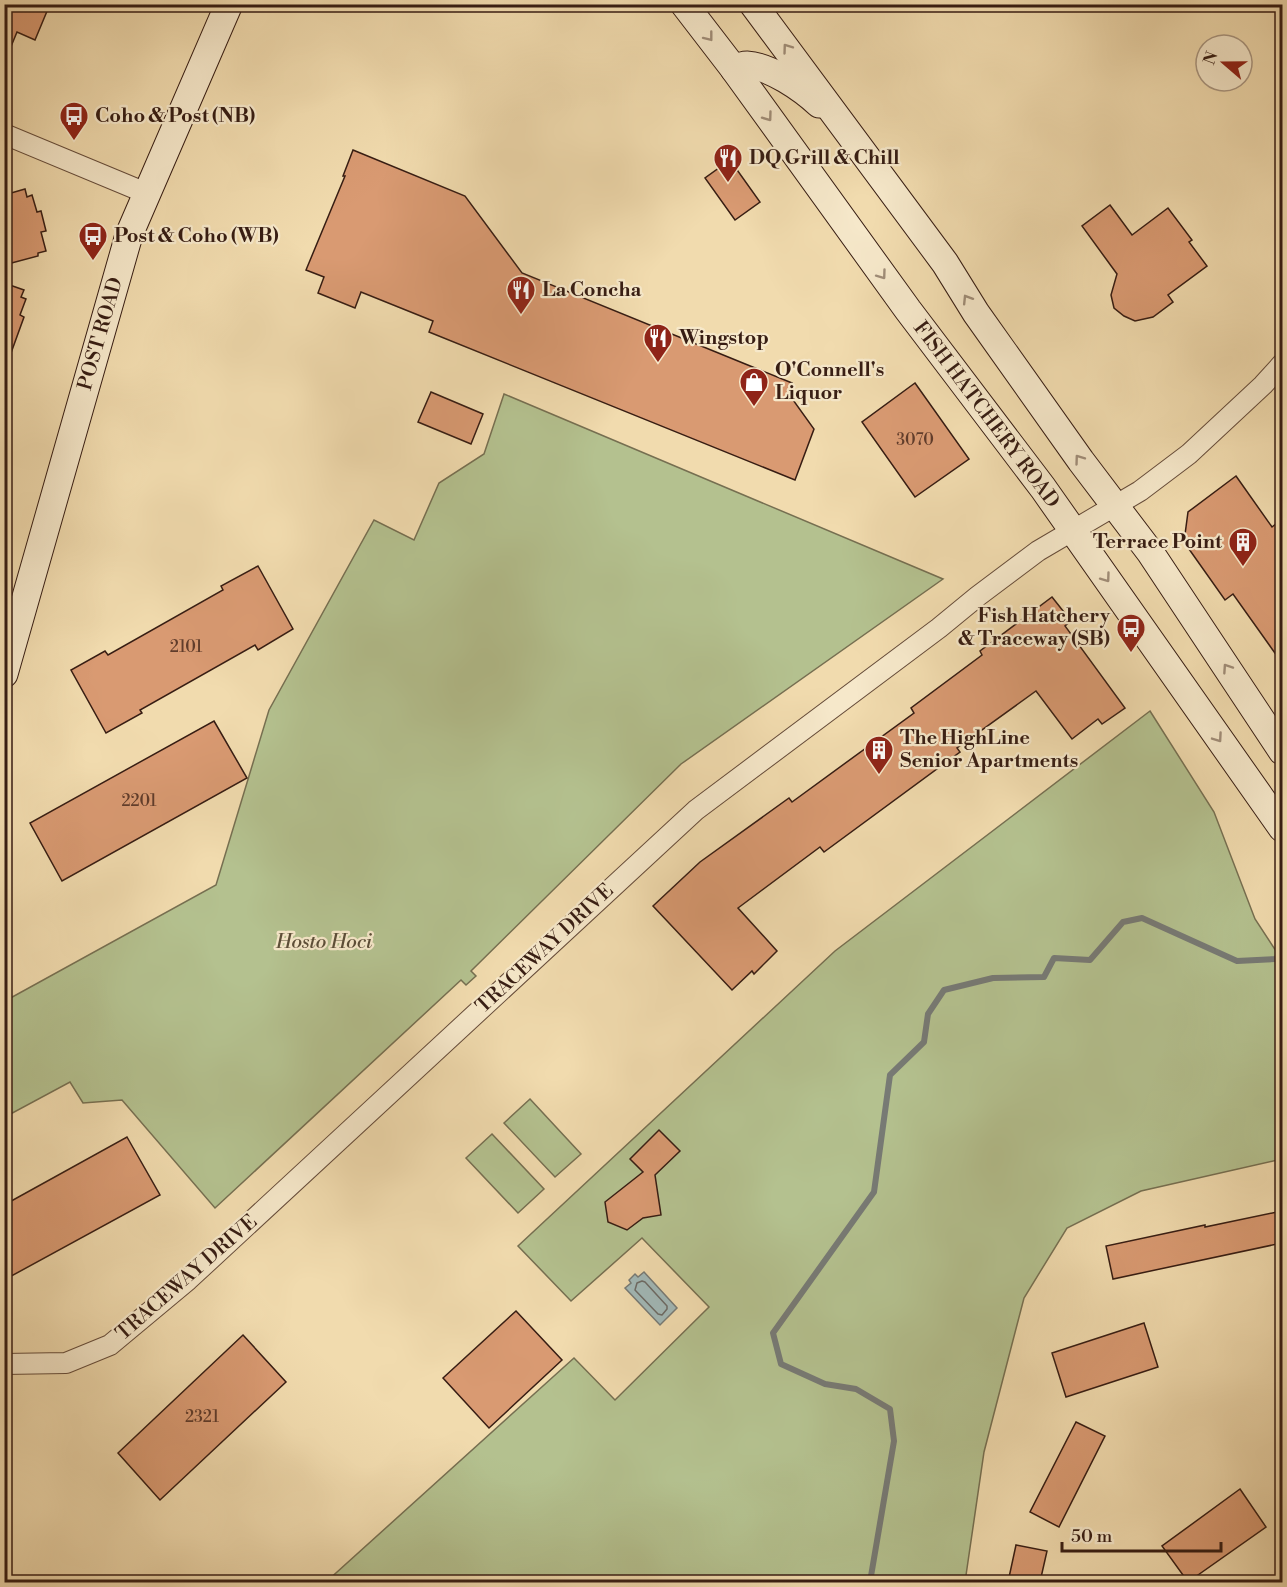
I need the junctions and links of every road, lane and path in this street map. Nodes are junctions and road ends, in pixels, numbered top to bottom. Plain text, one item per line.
1 (229, 4) edge
2 (684, 4) edge
3 (753, 4) edge
4 (734, 69) junction
5 (846, 129) junction
6 (4, 134) edge
7 (146, 194) junction
8 (1282, 364) edge
9 (1093, 518) junction
10 (4, 674) edge
11 (1282, 751) edge
12 (1282, 828) edge
13 (4, 1364) edge

1 - 7 main road, POST ROAD
2 -> 4 main road, FISH HATCHERY ROAD
5 -> 3 main road, FISH HATCHERY ROAD
4 - 5 main road
4 -> 9 main road, FISH HATCHERY ROAD
9 -> 5 main road, FISH HATCHERY ROAD
6 - 7 street
7 - 10 main road, POST ROAD
8 - 9 street, TRACEWAY DRIVE
11 -> 9 main road, FISH HATCHERY ROAD
9 -> 12 main road, FISH HATCHERY ROAD
9 - 13 street, TRACEWAY DRIVE

